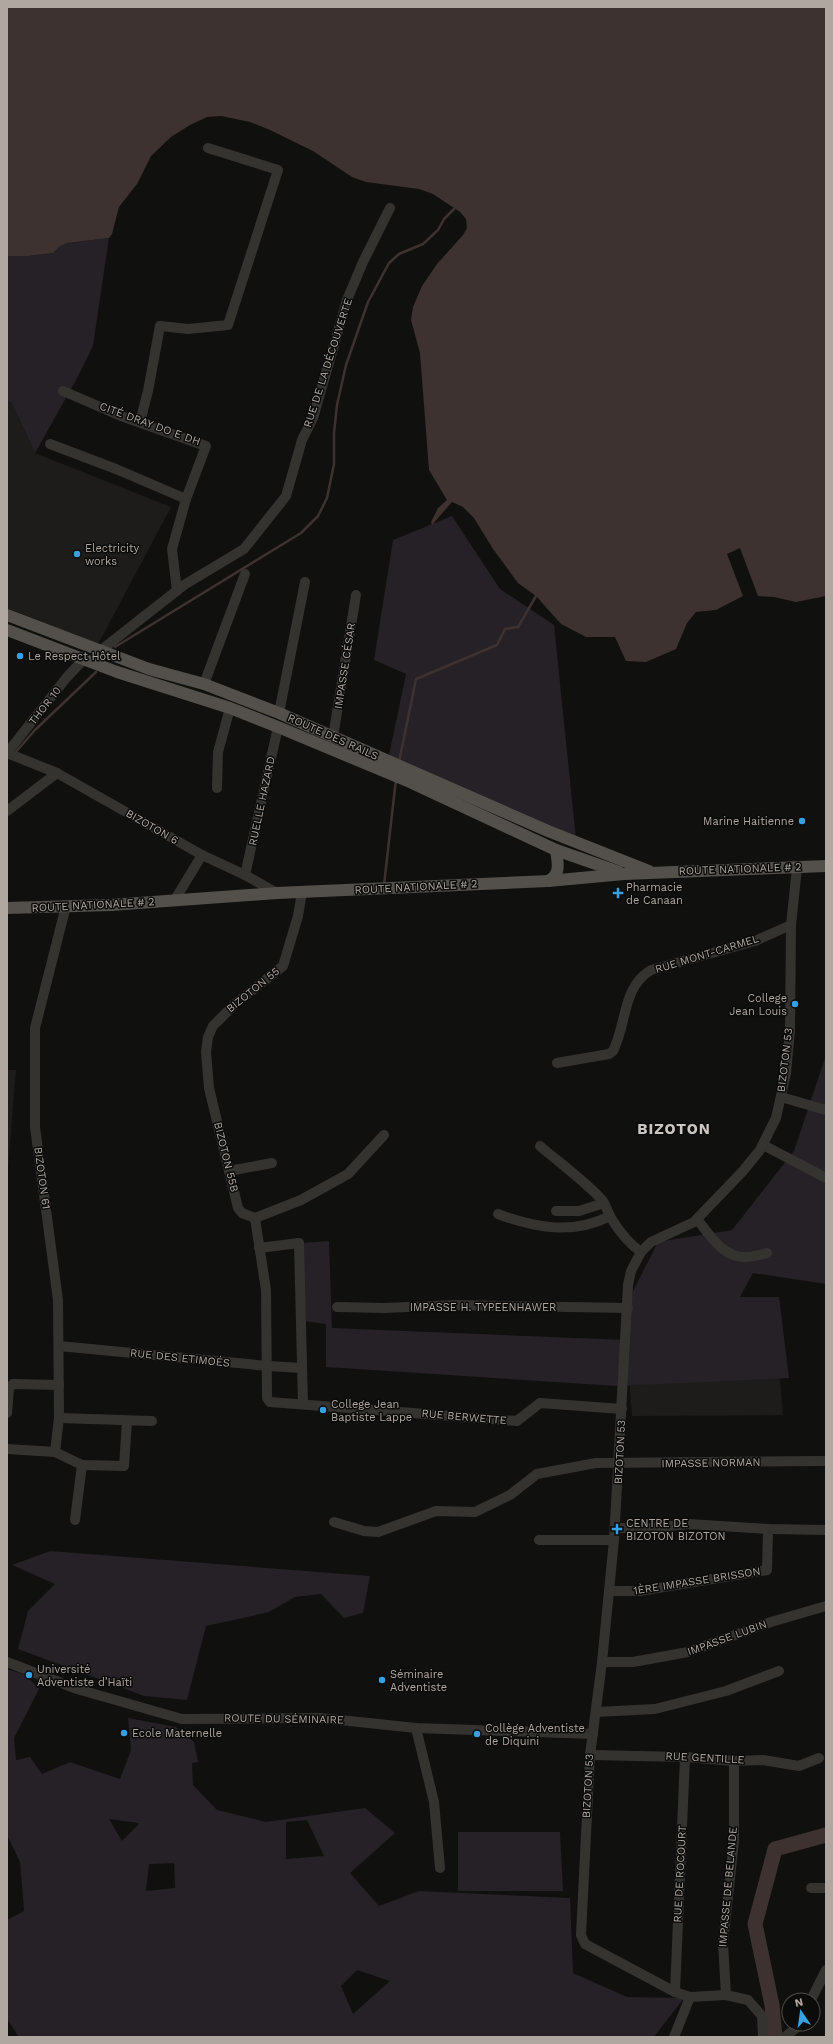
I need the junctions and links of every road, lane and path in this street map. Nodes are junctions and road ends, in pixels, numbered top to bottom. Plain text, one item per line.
1 (208, 148) dead end
2 (390, 208) dead end
3 (63, 391) dead end
4 (140, 422) junction
5 (50, 444) dead end
6 (186, 499) junction
7 (245, 574) dead end
8 (306, 582) dead end
9 (177, 591) junction
10 (356, 595) dead end
11 (7, 615) edge
12 (7, 630) edge
13 (100, 651) junction
14 (87, 661) junction
15 (204, 684) junction
16 (230, 708) junction
17 (279, 713) junction
18 (278, 727) junction
19 (333, 737) junction
20 (7, 753) edge
21 (387, 767) junction
22 (57, 773) junction
23 (411, 777) junction
24 (217, 788) dead end
25 (7, 811) edge
26 (556, 850) junction
27 (202, 855) junction
28 (826, 866) edge
29 (797, 868) junction
30 (654, 872) junction
31 (624, 874) junction
32 (245, 875) junction
33 (548, 881) junction
34 (302, 892) junction
35 (277, 893) junction
36 (174, 901) junction
37 (66, 906) junction
38 (7, 908) edge
39 (791, 925) junction
40 (208, 1037) joint
41 (556, 1063) dead end
42 (781, 1097) junction
43 (826, 1110) edge
44 (384, 1135) dead end
45 (763, 1145) junction
46 (540, 1146) dead end
47 (272, 1163) dead end
48 (229, 1171) junction
49 (826, 1178) edge
50 (604, 1203) junction
51 (556, 1211) dead end
52 (498, 1214) dead end
53 (610, 1216) junction
54 (255, 1218) junction
55 (696, 1219) junction
56 (259, 1248) junction
57 (641, 1252) junction
58 (767, 1253) dead end
59 (337, 1306) dead end
60 (628, 1308) junction
61 (59, 1346) junction
62 (268, 1366) junction
63 (302, 1368) junction
64 (59, 1385) junction
65 (303, 1404) junction
66 (622, 1409) junction
67 (7, 1413) edge
68 (59, 1418) junction
69 (152, 1421) dead end
70 (127, 1422) junction
71 (7, 1449) edge
72 (55, 1452) junction
73 (826, 1461) edge
74 (620, 1464) junction
75 (82, 1465) junction
76 (75, 1520) dead end
77 (334, 1522) dead end
78 (614, 1528) junction
79 (768, 1529) junction
80 (826, 1530) edge
81 (539, 1540) dead end
82 (614, 1540) junction
83 (610, 1591) junction
84 (826, 1606) edge
85 (7, 1662) edge
86 (602, 1662) junction
87 (779, 1671) dead end
88 (596, 1712) junction
89 (416, 1728) junction
90 (593, 1734) junction
91 (590, 1755) junction
92 (685, 1757) junction
93 (819, 1758) dead end
94 (734, 1761) junction
95 (440, 1868) dead end
96 (811, 1888) dead end
97 (826, 1888) edge
98 (826, 1970) edge
99 (675, 1992) junction
100 (815, 1992) edge
101 (726, 1995) junction
102 (690, 1998) junction
103 (678, 2036) edge
104 (762, 2037) edge

1 - 4 street
2 - 9 street, RUE DE LA DÉCOUVERTE
3 - 4 street, CITÉ DRAY DO E DH
4 - 6 street, CITÉ DRAY DO E DH
5 - 6 street
6 - 9 street, CITÉ DRAY DO E DH
7 - 15 street
8 - 17 street
9 - 13 street, RUE DE LA DÉCOUVERTE
10 - 19 street, IMPASSE CÉSAR
11 - 13 main road, ROUTE DES RAILS
12 - 14 main road, ROUTE DES RAILS
13 - 15 main road, ROUTE DES RAILS
14 - 16 main road, ROUTE DES RAILS
14 - 20 street, THOR 10
15 - 17 main road, ROUTE DES RAILS
16 - 18 main road, ROUTE DES RAILS
16 - 24 street
17 - 19 main road, ROUTE DES RAILS
18 - 21 main road, ROUTE DES RAILS
18 - 32 street, RUELLE HAZARD
19 - 21 main road, ROUTE DES RAILS
20 - 22 street, BIZOTON 6
21 - 23 main road, ROUTE DES RAILS
22 - 25 street
22 - 27 street, BIZOTON 6
23 - 26 main road, ROUTE DES RAILS
23 - 30 main road, ROUTE DES RAILS
26 - 31 main road, ROUTE DES RAILS
26 - 33 main road
27 - 32 street, BIZOTON 6
27 - 36 street
28 - 29 main road, ROUTE NATIONALE # 2
29 - 30 main road, ROUTE NATIONALE # 2
29 - 39 street, BIZOTON 53
30 - 31 main road, ROUTE NATIONALE # 2
31 - 33 main road, ROUTE NATIONALE # 2
32 - 35 street, BIZOTON 6
33 - 34 main road, ROUTE NATIONALE # 2
34 - 35 main road, ROUTE NATIONALE # 2
34 - 40 street, BIZOTON 55
35 - 36 main road, ROUTE NATIONALE # 2
36 - 37 main road, ROUTE NATIONALE # 2
37 - 38 main road, ROUTE NATIONALE # 2
37 - 61 street, BIZOTON 61
39 - 41 street, RUE MONT-CARMEL
39 - 42 street, BIZOTON 53
40 - 48 street, BIZOTON 55B
42 - 43 street
42 - 45 street, BIZOTON 53
44 - 54 street
45 - 49 street
45 - 55 street, BIZOTON 53
46 - 50 street
47 - 48 street
48 - 54 street, BIZOTON 55B
50 - 51 street
50 - 53 street
52 - 53 street
53 - 57 street
54 - 56 street, RUE BERWETTE
55 - 57 street, BIZOTON 53
55 - 58 street
56 - 62 street, RUE BERWETTE
56 - 63 street
57 - 60 street, BIZOTON 53
59 - 60 street, IMPASSE H. TYPEENHAWER
60 - 66 street, BIZOTON 53
61 - 62 street, RUE DES ETIMOÉS
61 - 64 street, BIZOTON 61
62 - 63 street, RUE DES ETIMOÉS
62 - 65 street, RUE BERWETTE
63 - 65 street
64 - 67 street
64 - 68 street, BIZOTON 61
65 - 66 street, RUE BERWETTE
66 - 74 street, BIZOTON 53
68 - 70 street
68 - 72 street, BIZOTON 61
69 - 70 street
70 - 75 street
71 - 72 street
72 - 75 street
73 - 74 street, IMPASSE NORMAN
74 - 77 street, IMPASSE NORMAN
74 - 78 street, BIZOTON 53
75 - 76 street
78 - 79 street
78 - 82 street, BIZOTON 53
79 - 80 street
79 - 83 street, 1ÈRE IMPASSE BRISSON
81 - 82 street
82 - 83 street, BIZOTON 53
83 - 86 street, BIZOTON 53
84 - 86 street, IMPASSE LUBIN
85 - 89 street, ROUTE DU SÉMINAIRE
86 - 88 street, BIZOTON 53
87 - 88 street
88 - 90 street, BIZOTON 53
89 - 90 street, ROUTE DU SÉMINAIRE
89 - 95 street
90 - 91 street, BIZOTON 53
91 - 92 street, RUE GENTILLE
91 - 99 street, BIZOTON 53
92 - 94 street, RUE GENTILLE
92 - 99 street, RUE DE ROCOURT
93 - 94 street, RUE GENTILLE
94 - 101 street, IMPASSE DE BELANDE
96 - 97 street
98 - 100 street
99 - 102 street, BIZOTON 53
101 - 102 street, BIZOTON 53
101 - 104 street
102 - 103 street

